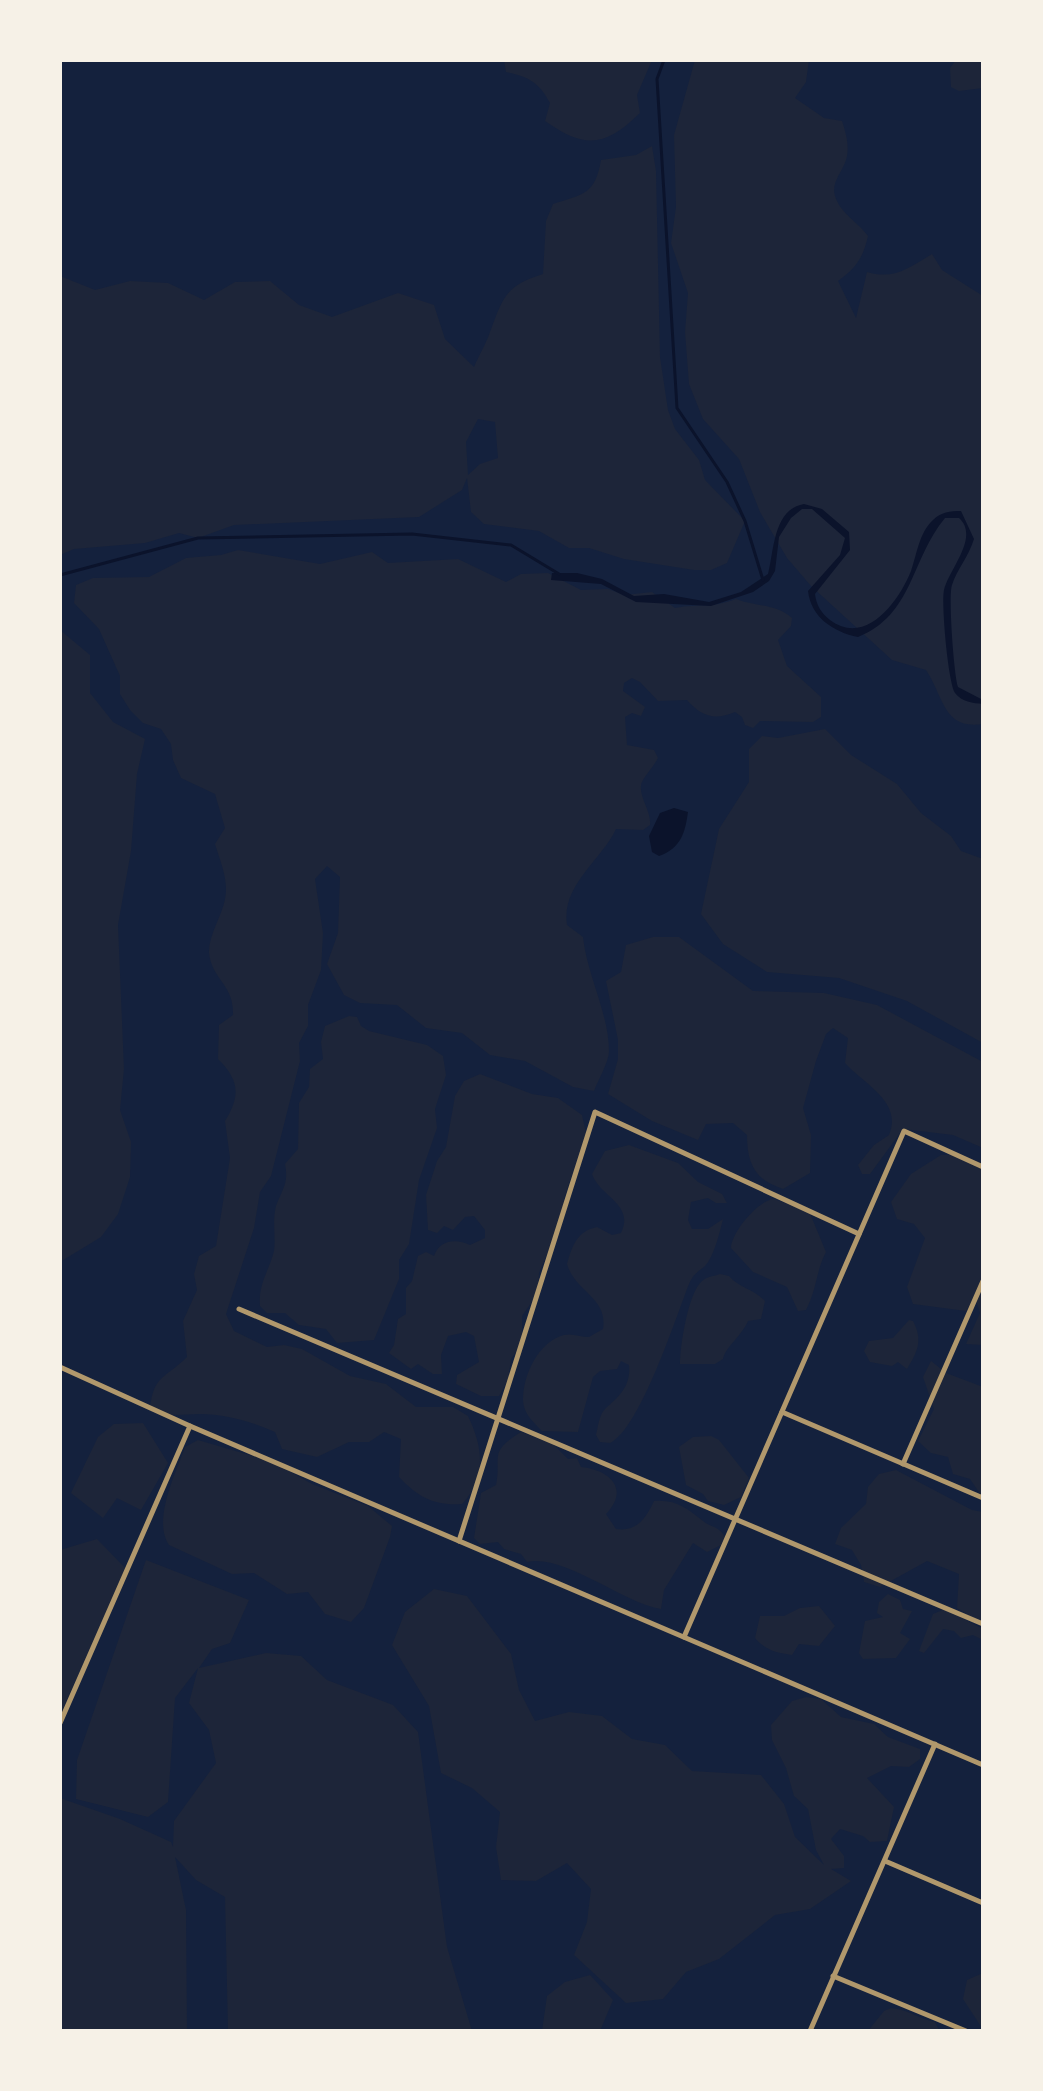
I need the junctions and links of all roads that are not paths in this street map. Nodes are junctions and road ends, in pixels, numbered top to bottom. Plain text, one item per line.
1 (983, 1167) edge
2 (859, 1234) junction
3 (983, 1281) edge
4 (239, 1309) dead end
5 (60, 1367) edge
6 (782, 1412) junction
7 (499, 1417) junction
8 (190, 1426) junction
9 (903, 1464) junction
10 (983, 1498) edge
11 (735, 1521) junction
12 (459, 1541) junction
13 (983, 1624) edge
14 (684, 1637) junction
15 (60, 1723) edge
16 (935, 1744) junction
17 (983, 1765) edge
18 (884, 1861) junction
19 (983, 1903) edge
20 (833, 1976) junction
21 (947, 2028) edge
22 (810, 2031) edge
23 (966, 2031) edge

1 - 2 street
2 - 6 street
2 - 7 street
3 - 9 street
4 - 7 street
5 - 8 street
6 - 9 street
6 - 11 street
7 - 11 street
7 - 12 street
8 - 12 street
8 - 15 street
9 - 10 street
11 - 13 street
11 - 14 street
12 - 14 street
14 - 16 street
16 - 17 street
16 - 18 street
18 - 19 street
18 - 20 street
20 - 21 street
20 - 22 street
21 - 23 street

